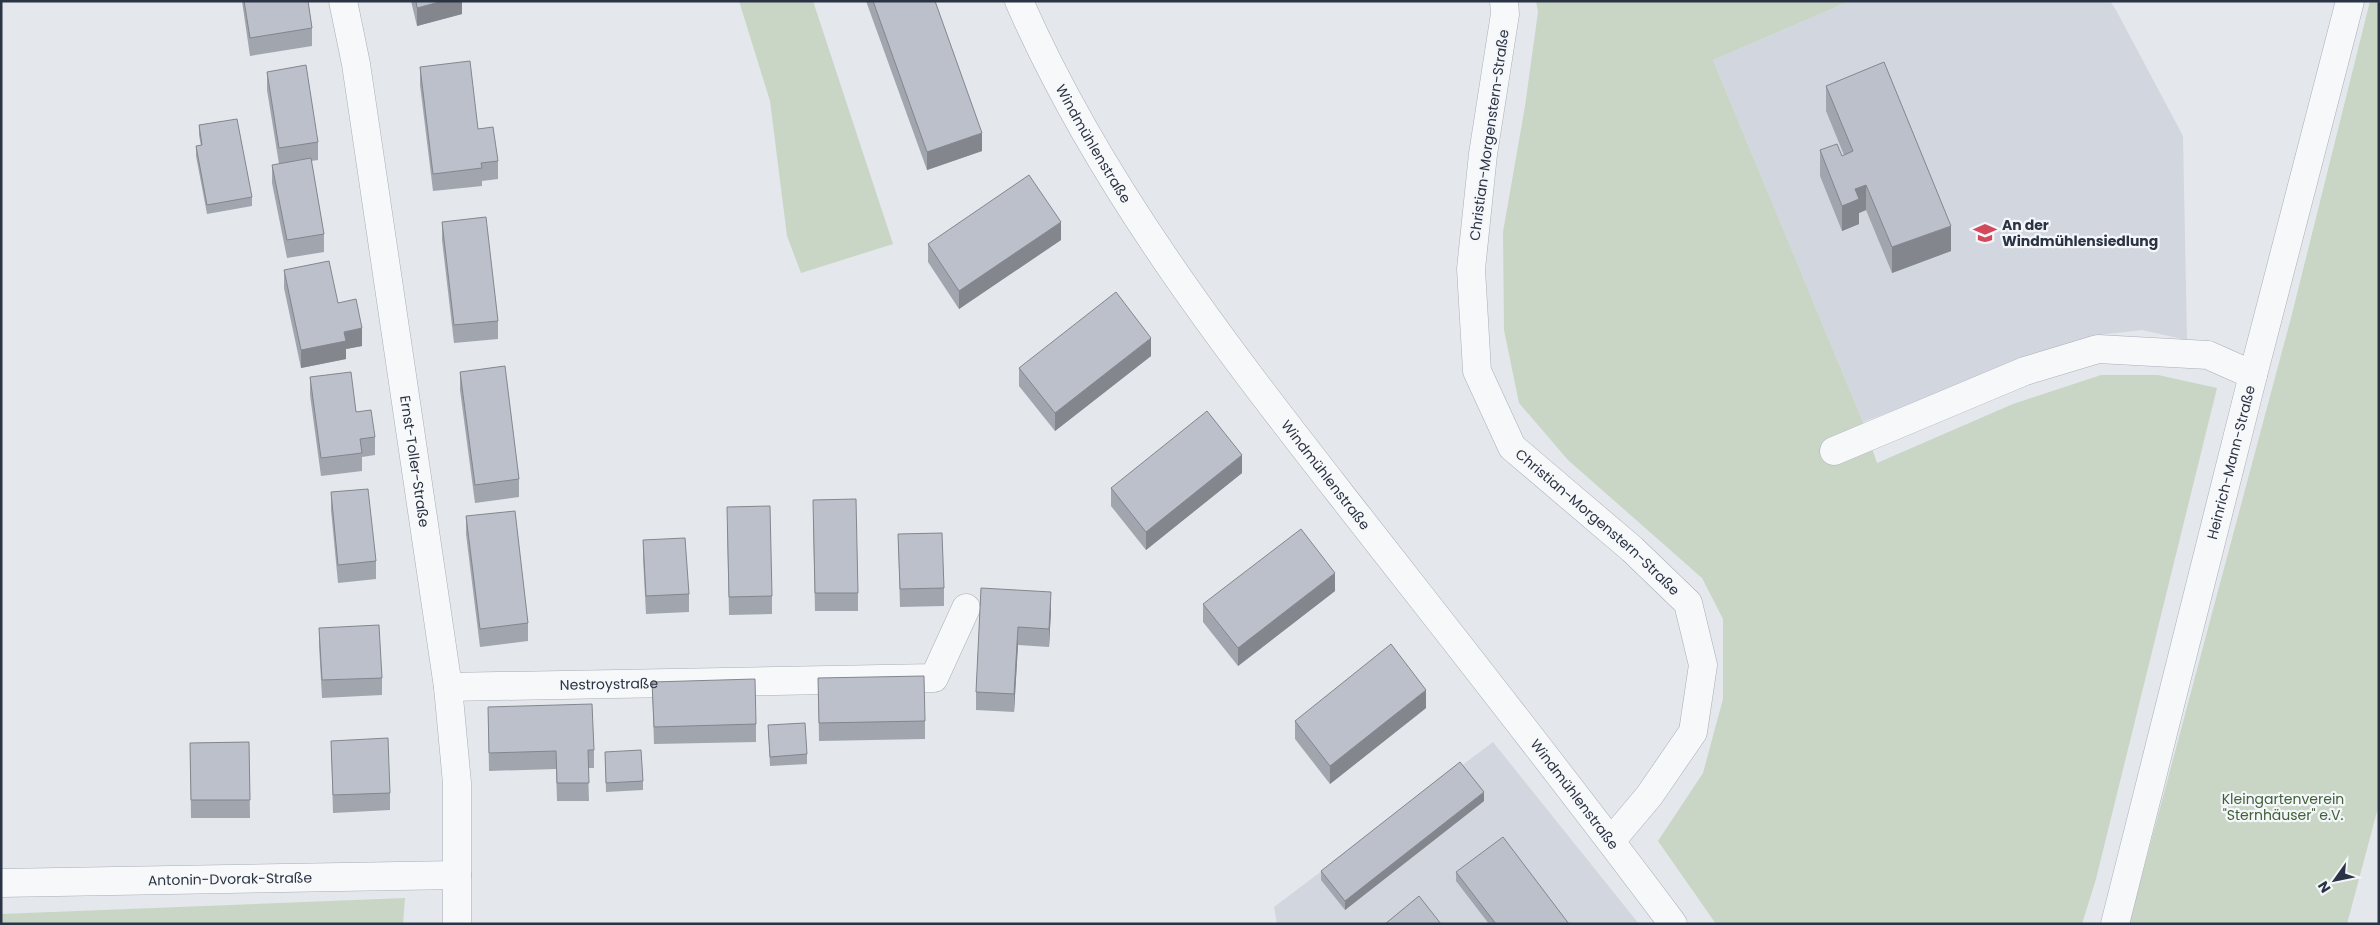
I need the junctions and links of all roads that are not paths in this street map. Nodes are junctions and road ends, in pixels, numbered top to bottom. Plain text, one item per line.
1 (343, 1) edge
2 (1019, 1) edge
3 (1504, 1) edge
4 (2350, 1) edge
5 (2253, 374) junction
6 (1834, 452) dead end
7 (966, 608) dead end
8 (448, 687) junction
9 (1611, 840) junction
10 (457, 875) junction
11 (1, 883) edge
12 (458, 924) edge
13 (1673, 924) edge
14 (2115, 924) edge

1 - 8 street, Ernst-Toller-Straße
2 - 9 street, Windmühlenstraße
3 - 9 street, Christian-Morgenstern-Straße
4 - 5 street, Heinrich-Mann-Straße
5 - 6 street
5 - 14 street, Heinrich-Mann-Straße
7 - 8 street, Nestroystraße
8 - 10 street, Ernst-Toller-Straße
9 - 13 street, Windmühlenstraße
10 - 11 street, Antonin-Dvorak-Straße
10 - 12 street, Ernst-Toller-Straße

